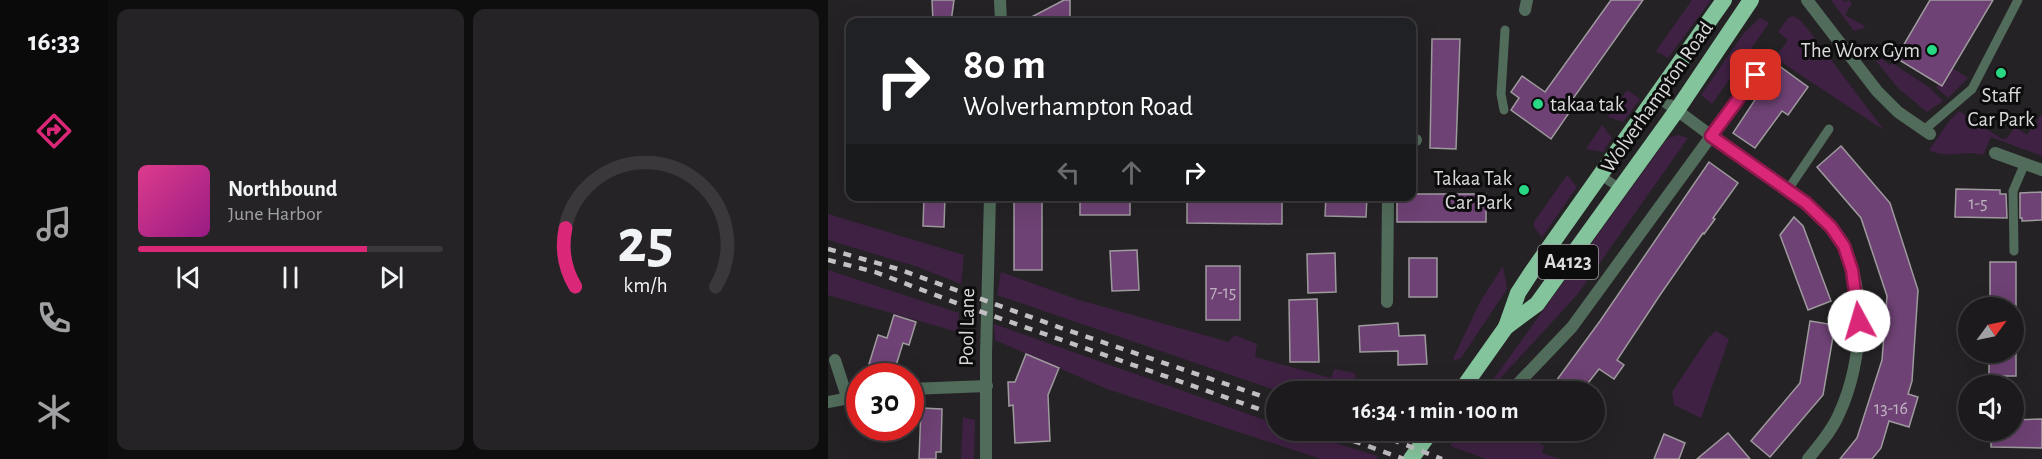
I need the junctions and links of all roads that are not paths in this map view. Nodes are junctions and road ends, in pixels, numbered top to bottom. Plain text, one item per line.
1 (1000, 0) edge
2 (1724, 0) edge
3 (1751, 0) edge
4 (1807, 0) edge
5 (2018, 0) edge
6 (1001, 18) edge
7 (1504, 30) dead end
8 (1768, 58) dead end
9 (1656, 95) junction
10 (1504, 110) dead end
11 (1677, 110) junction
12 (1829, 129) dead end
13 (1927, 132) joint
14 (1711, 136) junction
15 (1995, 153) dead end
16 (2025, 163) junction
17 (2042, 170) edge
18 (1600, 175) junction
19 (1621, 189) junction
20 (1787, 191) junction
21 (990, 201) edge
22 (1388, 201) edge
23 (2014, 251) dead end
24 (1387, 302) dead end
25 (1506, 327) junction
26 (836, 360) dead end
27 (1467, 381) edge
28 (1520, 381) edge
29 (846, 382) edge
30 (987, 386) junction
31 (924, 388) edge
32 (846, 398) edge
33 (828, 402) edge
34 (1424, 441) edge
35 (986, 459) edge
36 (1411, 459) edge
37 (1808, 459) edge

1 - 6 street
2 - 9 highway, Wolverhampton Road / A4123
3 - 11 highway, Wolverhampton Road / A4123
4 - 13 street
5 - 13 lane
7 - 10 lane
8 - 14 street
9 - 11 street
9 - 18 highway, Wolverhampton Road / A4123
11 - 14 street
11 - 19 highway, Wolverhampton Road / A4123
12 - 20 lane
14 - 20 street
14 - 28 street
15 - 16 street
16 - 17 street
16 - 23 lane
18 - 19 lane
18 - 25 highway, Wolverhampton Road / A4123
19 - 25 highway, Wolverhampton Road / A4123
20 - 37 street
21 - 30 street, Pool Lane
22 - 24 street
25 - 27 highway, Wolverhampton Road / A4123
26 - 29 street
30 - 31 street
30 - 35 street, Pool Lane
32 - 33 street
34 - 36 highway

